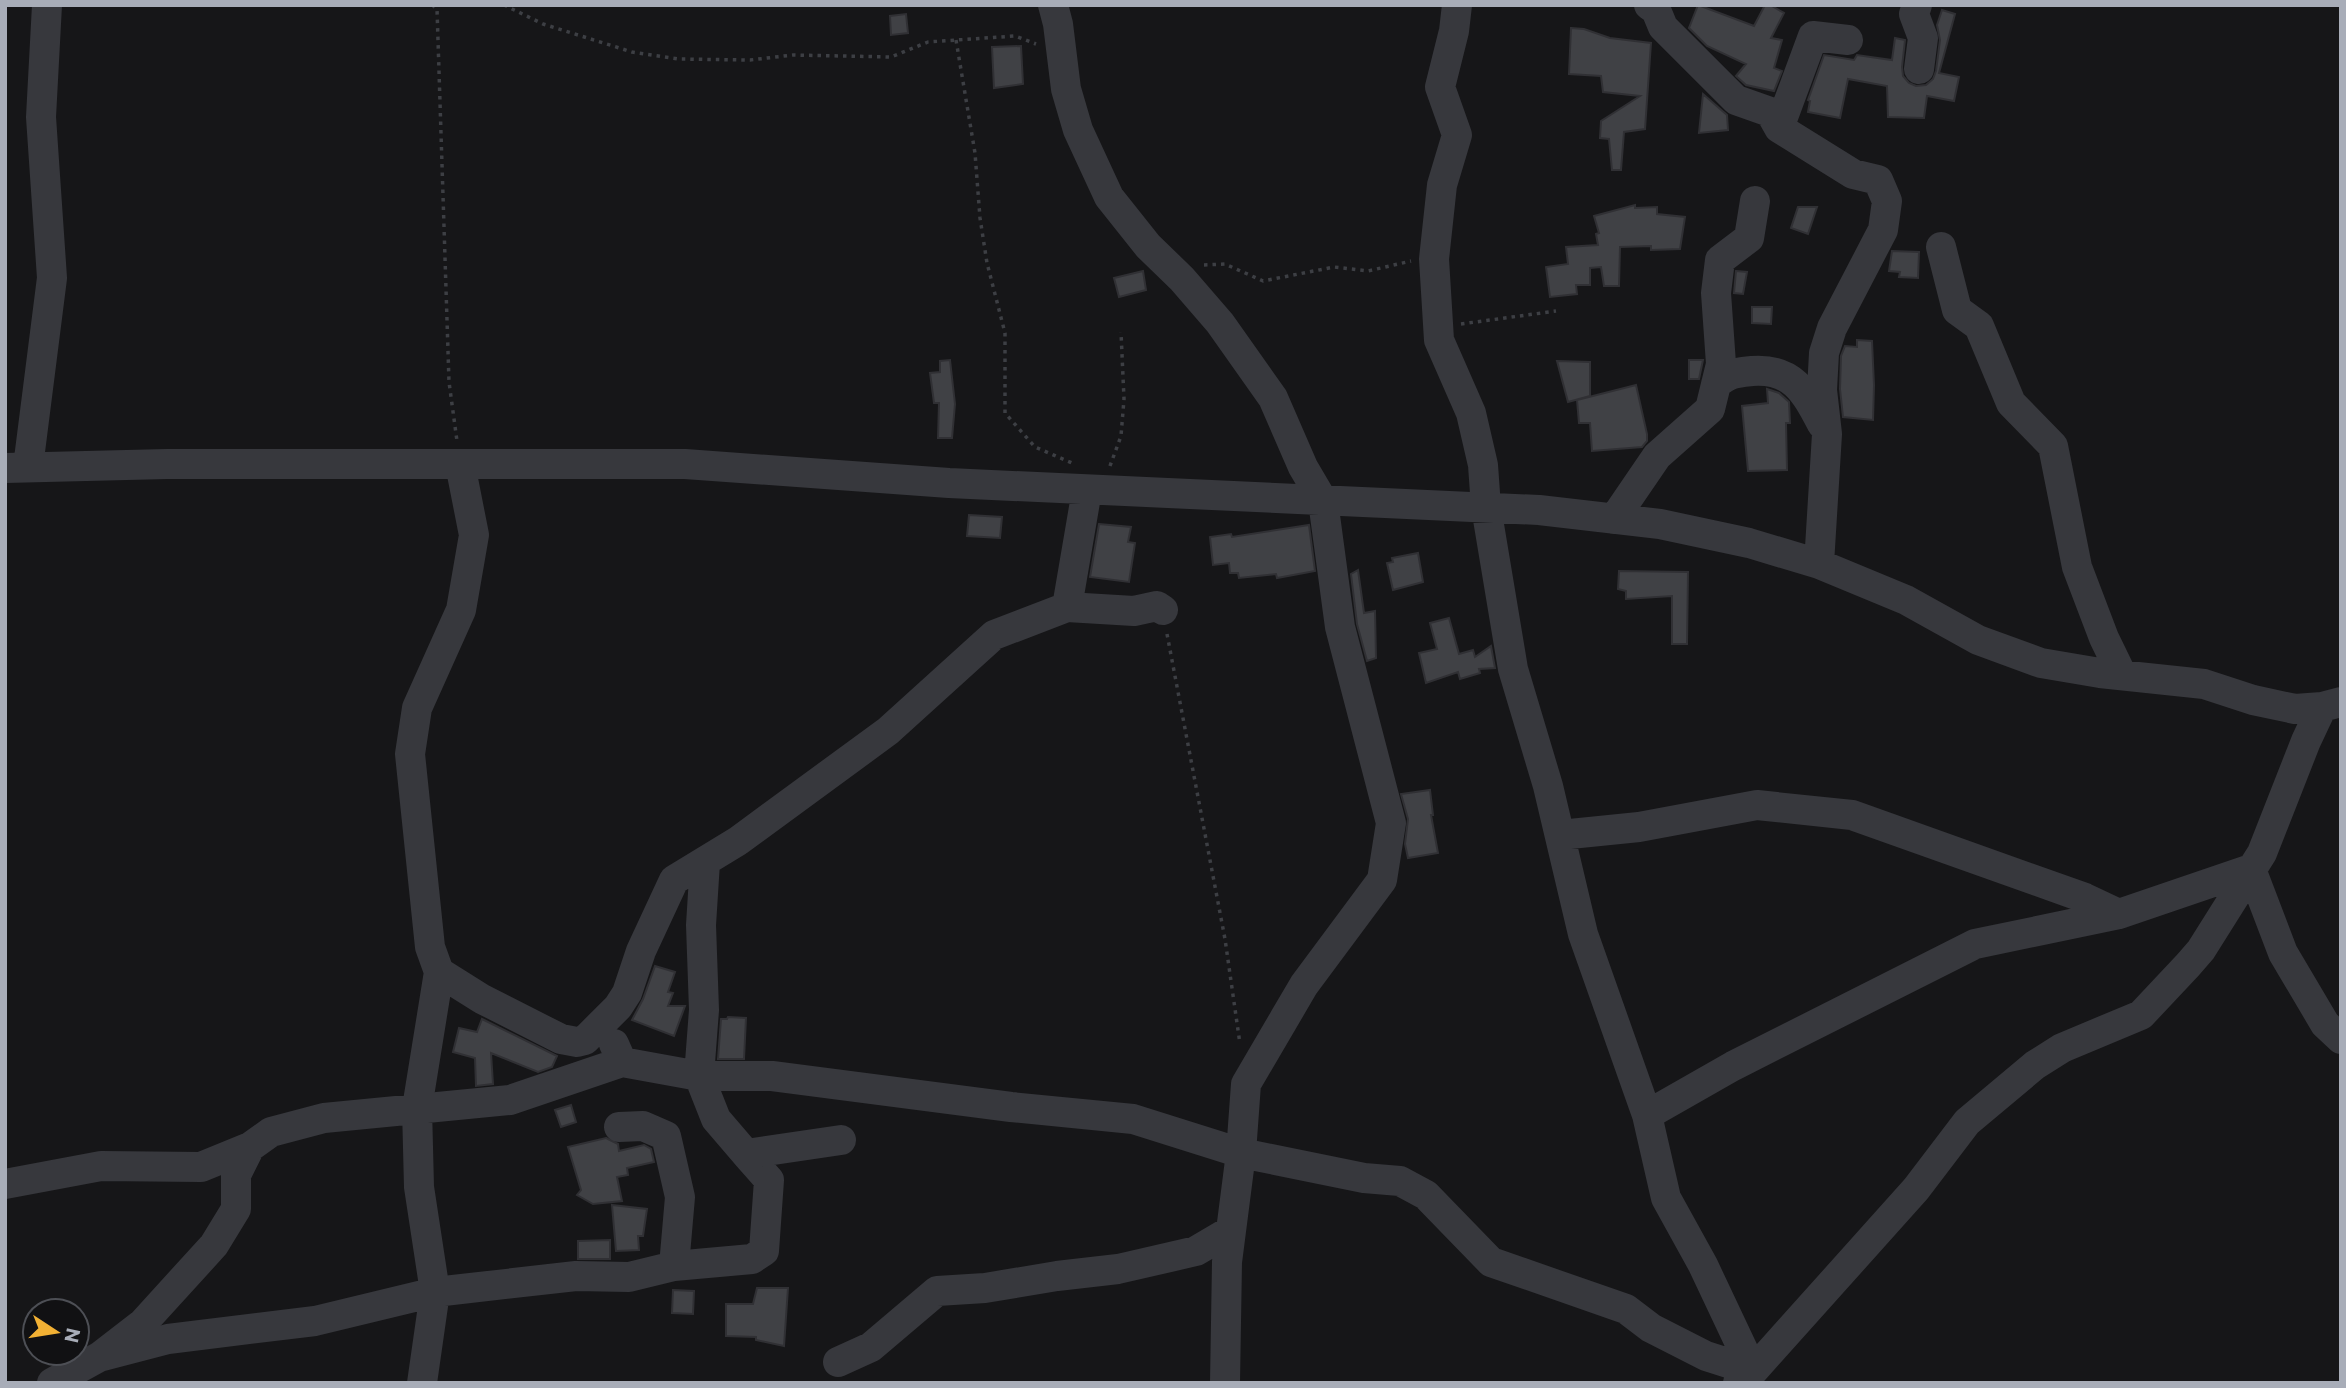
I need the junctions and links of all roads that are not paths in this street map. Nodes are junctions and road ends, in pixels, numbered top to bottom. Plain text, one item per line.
1 (47, 5) edge
2 (1053, 5) edge
3 (1457, 5) edge
4 (1917, 5) edge
5 (1656, 13) edge
6 (1848, 40) dead end
7 (1919, 69) dead end
8 (1779, 128) junction
9 (1755, 201) dead end
10 (1941, 247) dead end
11 (1824, 353) junction
12 (1793, 380) junction
13 (1716, 384) junction
14 (1827, 433) junction
15 (460, 464) junction
16 (16, 468) edge
17 (1091, 482) junction
18 (1323, 501) junction
19 (1486, 507) junction
20 (1614, 519) junction
21 (1819, 564) junction
22 (1067, 607) junction
23 (1163, 610) road end
24 (2122, 675) junction
25 (2332, 704) edge
26 (1560, 835) junction
27 (705, 862) junction
28 (2251, 869) junction
29 (2119, 914) junction
30 (439, 972) junction
31 (603, 1021) junction
32 (2341, 1040) edge
33 (622, 1062) junction
34 (699, 1076) junction
35 (417, 1108) junction
36 (1647, 1115) junction
37 (619, 1127) dead end
38 (841, 1140) dead end
39 (250, 1147) junction
40 (1241, 1153) junction
41 (746, 1154) junction
42 (5, 1184) edge
43 (1230, 1231) junction
44 (674, 1266) junction
45 (435, 1292) junction
46 (99, 1357) junction
47 (838, 1362) dead end
48 (1753, 1379) edge
49 (52, 1383) edge
50 (422, 1383) edge
51 (1225, 1383) edge

1 - 16 street
2 - 18 street
3 - 19 street
4 - 7 street
5 - 8 street
6 - 8 street
8 - 11 street
9 - 13 street
10 - 24 street
11 - 12 street
11 - 14 street
12 - 13 street
12 - 14 street
13 - 20 street
14 - 21 street
15 - 16 street
15 - 17 street
15 - 30 street
17 - 18 street
17 - 22 street
18 - 19 street
18 - 40 street
19 - 20 street
19 - 26 street
20 - 21 street
21 - 24 street
22 - 23 street
22 - 27 street
24 - 25 street
25 - 28 street
26 - 29 street
26 - 36 street
27 - 31 street
27 - 34 street
28 - 29 street
28 - 32 street
28 - 48 street
29 - 36 street
30 - 31 street
30 - 35 street
31 - 33 street
33 - 34 street
33 - 35 street
34 - 40 street
34 - 41 street
35 - 39 street
35 - 45 street
36 - 48 street
37 - 44 street
38 - 41 street
39 - 42 street
39 - 46 street
40 - 43 street
40 - 48 street
41 - 44 street
43 - 47 street
43 - 51 street
44 - 45 street
45 - 46 street
45 - 50 street
46 - 49 street

